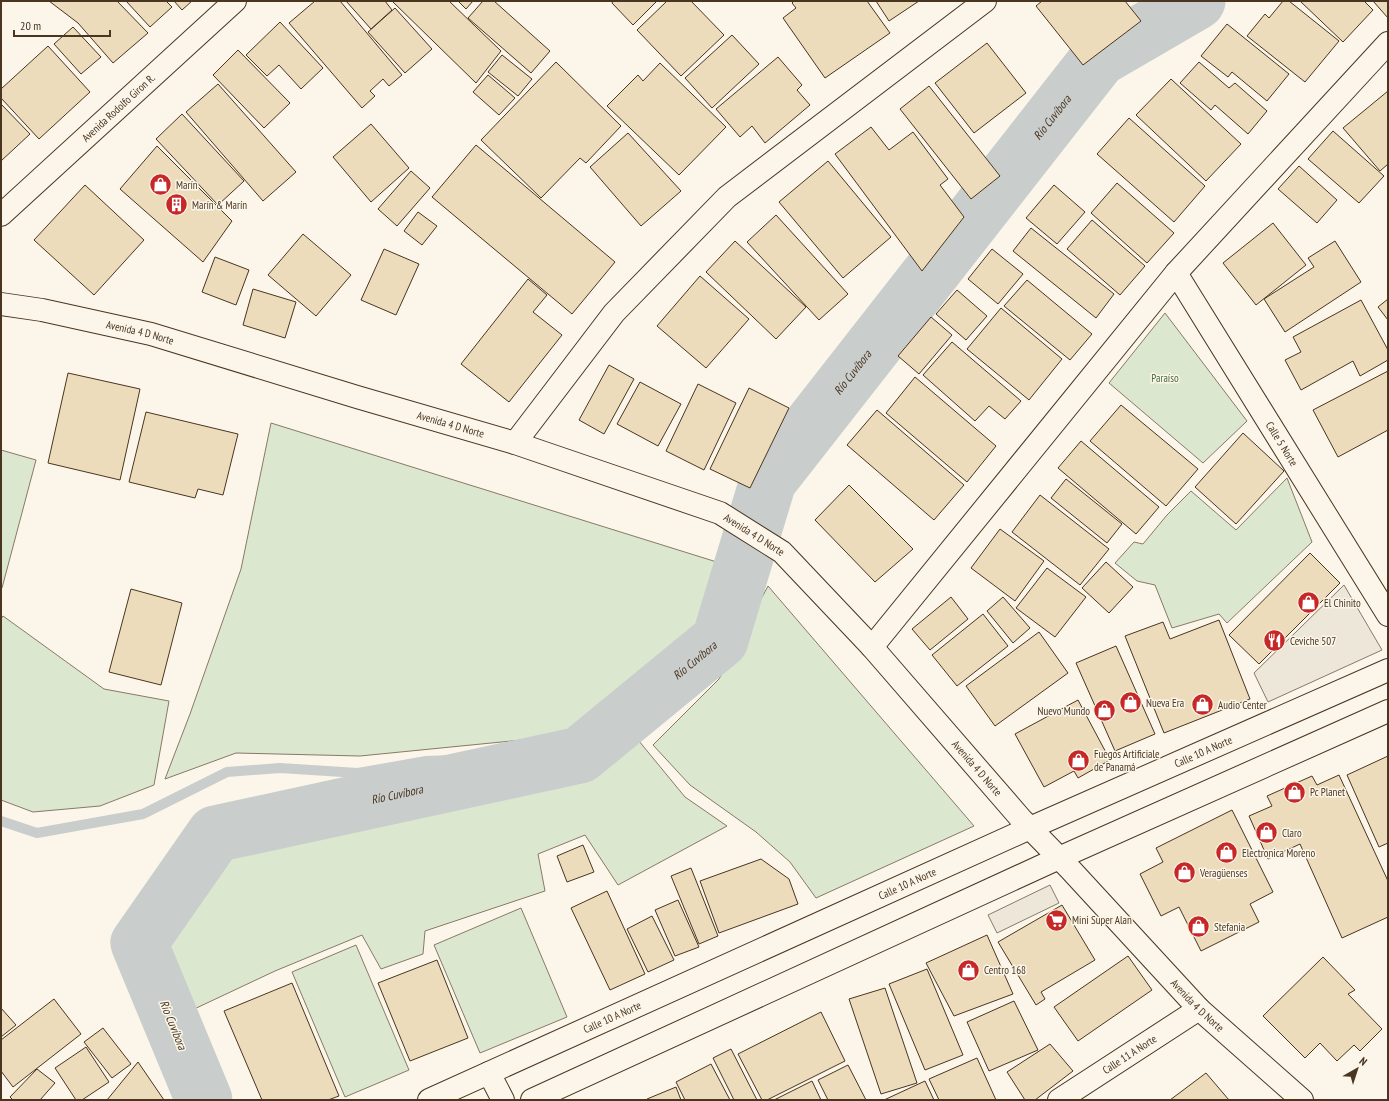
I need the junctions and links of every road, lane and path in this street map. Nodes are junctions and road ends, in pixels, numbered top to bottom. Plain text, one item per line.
1 (235, 1) edge
2 (985, 1) edge
3 (1388, 43) edge
4 (1, 215) edge
5 (1176, 273) junction
6 (1, 304) edge
7 (515, 443) junction
8 (1388, 615) edge
9 (872, 647) junction
10 (1388, 670) edge
11 (1388, 711) edge
12 (1030, 828) junction
13 (1059, 858) junction
14 (1199, 1009) junction
15 (489, 1073) junction
16 (429, 1100) edge
17 (502, 1100) edge
18 (532, 1100) edge
19 (1059, 1100) edge
20 (1302, 1100) edge

1 - 4 street, Avenida Rodolfo Giron R.
2 - 7 street
3 - 5 street
5 - 8 street, Calle 5 Norte
5 - 9 street
6 - 7 street, Avenida 4 D Norte
7 - 9 street, Avenida 4 D Norte
9 - 12 street, Avenida 4 D Norte
10 - 12 street, Calle 10 A Norte
11 - 13 street
12 - 13 street, Avenida 4 D Norte
12 - 15 street, Calle 10 A Norte
13 - 14 street, Avenida 4 D Norte
13 - 18 street
14 - 19 street, Calle 11 A Norte
14 - 20 street, Avenida 4 D Norte
15 - 16 street, Calle 10 A Norte
15 - 17 street

